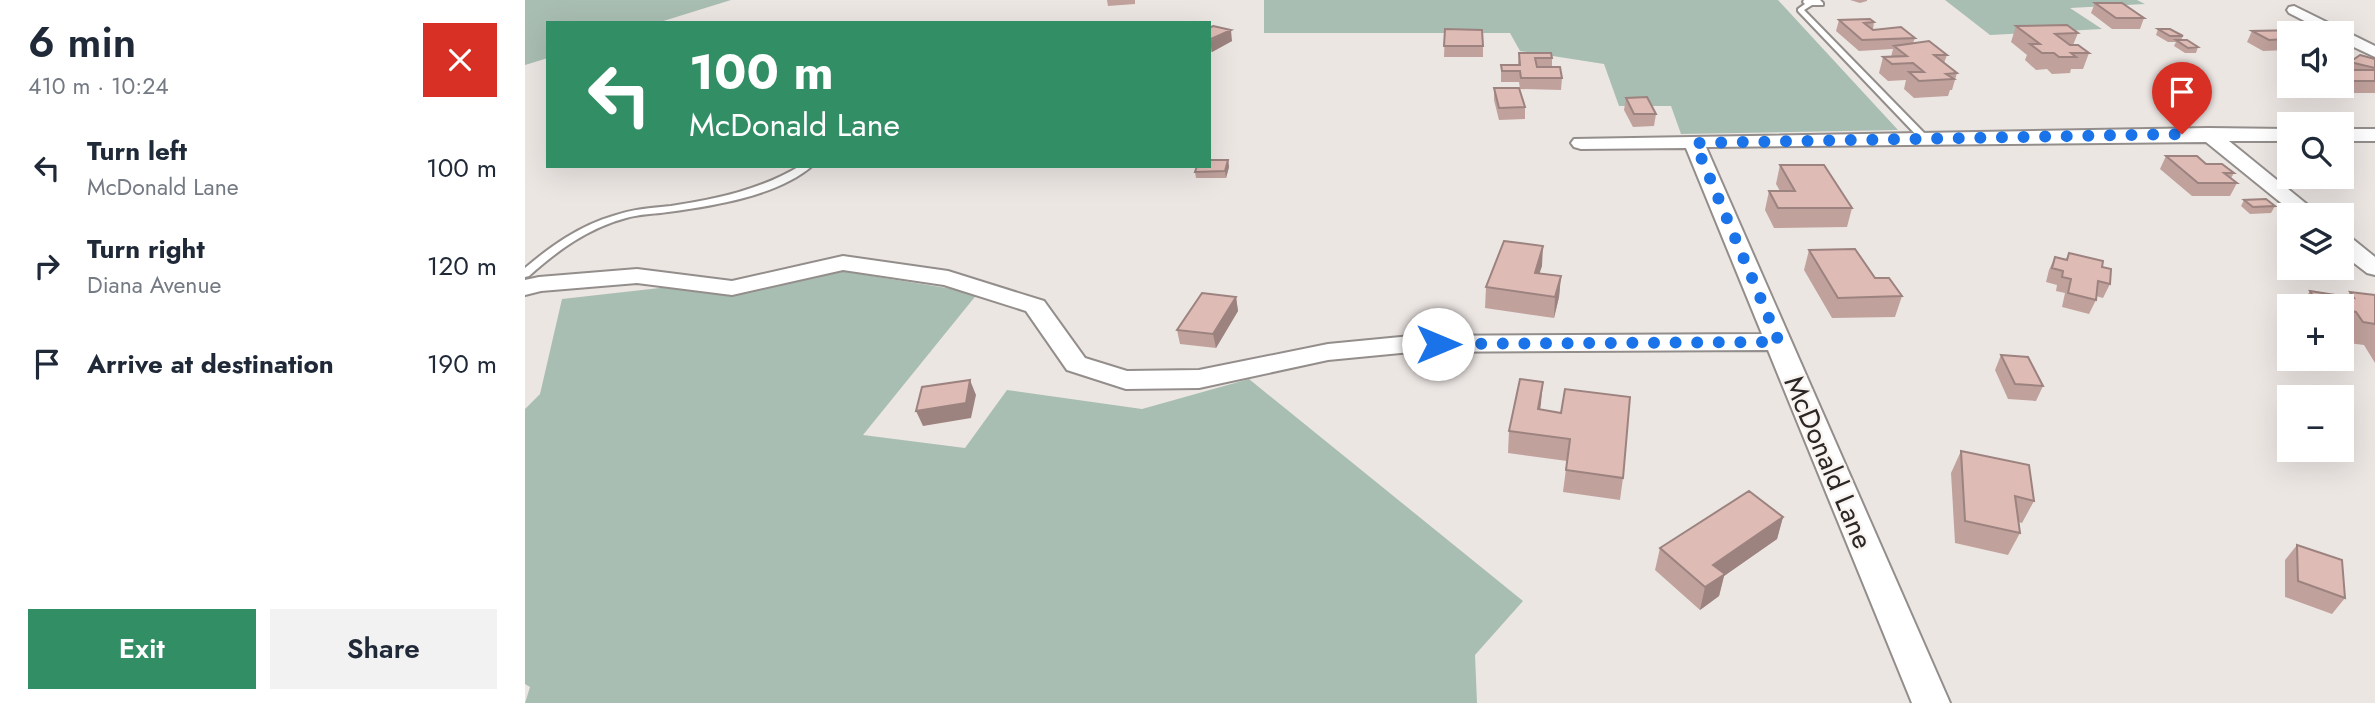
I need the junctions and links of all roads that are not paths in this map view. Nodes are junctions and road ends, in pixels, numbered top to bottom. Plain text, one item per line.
1 (1809, 4) dead end
2 (2294, 10) dead end
3 (2315, 21) edge
4 (2354, 41) edge
5 (2375, 52) edge
6 (2208, 134) junction
7 (2277, 135) edge
8 (2354, 135) edge
9 (2375, 135) edge
10 (1925, 139) junction
11 (1695, 143) junction
12 (1581, 144) dead end
13 (804, 168) edge
14 (2294, 203) edge
15 (2354, 251) edge
16 (2375, 268) edge
17 (525, 274) edge
18 (525, 288) edge
19 (1779, 342) junction
20 (1931, 703) edge

1 - 10 lane
2 - 3 street
4 - 5 street
6 - 7 street
6 - 10 street
6 - 14 street
8 - 9 street
10 - 11 street
11 - 12 street
11 - 19 street, McDonald Lane
13 - 17 lane
15 - 16 street
18 - 19 street
19 - 20 street, McDonald Lane

